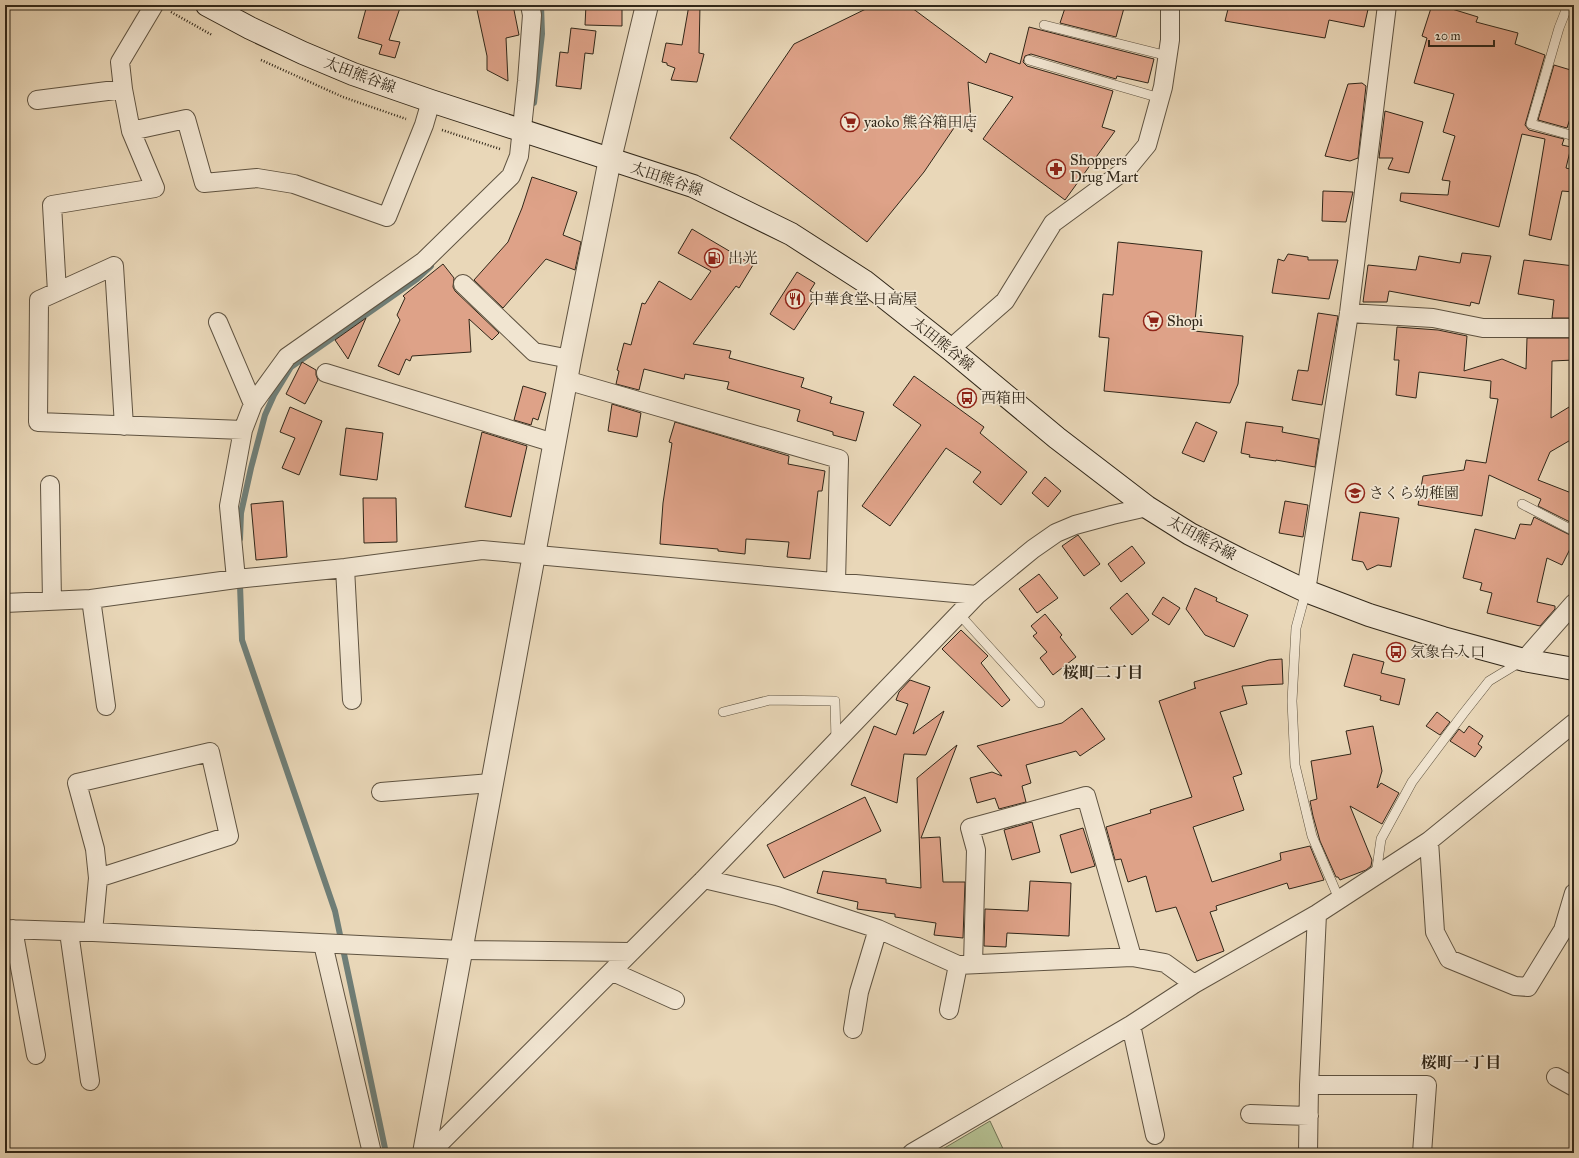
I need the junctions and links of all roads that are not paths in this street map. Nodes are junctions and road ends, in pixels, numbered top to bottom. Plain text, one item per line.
1 (154, 5) edge
2 (207, 5) edge
3 (530, 5) edge
4 (646, 5) edge
5 (1170, 5) edge
6 (1387, 5) edge
7 (1568, 5) edge
8 (1044, 25) dead end
9 (1168, 56) junction
10 (1029, 60) dead end
11 (123, 90) junction
12 (1160, 98) junction
13 (36, 100) dead end
14 (431, 101) junction
15 (131, 131) junction
16 (530, 134) junction
17 (1574, 136) edge
18 (610, 159) junction
19 (463, 284) dead end
20 (57, 292) junction
21 (1349, 313) junction
22 (218, 322) dead end
23 (1574, 328) edge
24 (950, 349) junction
25 (570, 359) junction
26 (326, 373) dead end
27 (566, 380) junction
28 (253, 404) junction
29 (124, 426) junction
30 (243, 430) junction
31 (554, 443) junction
32 (50, 485) dead end
33 (1522, 504) dead end
34 (1147, 507) junction
35 (1574, 531) edge
36 (534, 555) junction
37 (345, 568) junction
38 (236, 579) junction
39 (836, 582) junction
40 (1306, 591) junction
41 (977, 595) junction
42 (91, 599) junction
43 (52, 601) junction
44 (5, 603) edge
45 (1574, 603) edge
46 (959, 614) junction
47 (1524, 660) junction
48 (1574, 670) edge
49 (352, 700) dead end
50 (1040, 703) dead end
51 (106, 706) dead end
52 (723, 712) dead end
53 (1574, 723) edge
54 (836, 742) junction
55 (491, 783) junction
56 (381, 792) dead end
57 (1429, 841) junction
58 (1376, 875) junction
59 (98, 878) junction
60 (704, 879) junction
61 (1574, 893) edge
62 (1339, 899) junction
63 (1317, 914) junction
64 (9, 929) edge
65 (878, 929) junction
66 (69, 932) junction
67 (93, 932) junction
68 (324, 944) junction
69 (461, 950) junction
70 (632, 952) junction
71 (1132, 957) junction
72 (965, 965) junction
73 (613, 972) junction
74 (1194, 984) junction
75 (675, 1000) dead end
76 (949, 1010) dead end
77 (1130, 1025) junction
78 (852, 1029) dead end
79 (36, 1055) dead end
80 (1556, 1077) dead end
81 (90, 1081) dead end
82 (1309, 1085) junction
83 (1574, 1087) edge
84 (1250, 1114) dead end
85 (1309, 1116) junction
86 (1155, 1135) dead end
87 (372, 1153) edge
88 (424, 1153) edge
89 (430, 1153) edge
90 (912, 1153) edge
91 (1308, 1153) edge
92 (1422, 1153) edge

1 - 11 street
2 - 14 main road, 太田熊谷線
3 - 16 street
4 - 18 main road
5 - 9 street
6 - 21 street
7 - 17 lane
8 - 9 lane
9 - 12 street
10 - 12 lane
11 - 13 street
11 - 15 street
12 - 24 street
14 - 15 street
14 - 16 main road, 太田熊谷線
15 - 20 street
16 - 18 main road, 太田熊谷線
16 - 28 street
18 - 24 main road, 太田熊谷線
18 - 25 main road
19 - 25 street
20 - 29 street
20 - 29 street
21 - 23 street
21 - 40 street
22 - 28 street
24 - 34 main road, 太田熊谷線
25 - 27 main road
26 - 31 street
27 - 31 main road
27 - 39 street
28 - 30 street
29 - 30 street
30 - 38 street
31 - 36 main road
32 - 43 street
33 - 35 lane
34 - 40 main road, 太田熊谷線
34 - 41 street
36 - 37 street
36 - 39 street
36 - 55 main road
37 - 38 street
37 - 49 street
38 - 42 street
39 - 41 street
40 - 47 main road, 太田熊谷線
40 - 62 lane
41 - 46 street
42 - 43 street
42 - 51 street
43 - 44 street
45 - 47 street
46 - 50 lane
46 - 54 street
47 - 48 main road, 太田熊谷線
47 - 58 lane
52 - 54 lane
53 - 57 street
54 - 60 street
55 - 56 street
55 - 69 main road
57 - 58 street
57 - 61 street
58 - 62 street
59 - 59 street
59 - 67 street
60 - 65 street
60 - 70 street
62 - 63 street
63 - 74 street
63 - 82 street
64 - 66 street
64 - 79 street
65 - 72 street
65 - 78 street
66 - 67 street
66 - 81 street
67 - 68 street
68 - 69 street
68 - 87 street
69 - 70 street
69 - 88 main road
70 - 73 street
71 - 72 street
71 - 72 street
71 - 74 street
72 - 76 street
73 - 75 street
73 - 89 street
74 - 77 street
77 - 86 street
77 - 90 street
80 - 83 street
82 - 85 street
82 - 92 street
84 - 85 street
85 - 91 street

